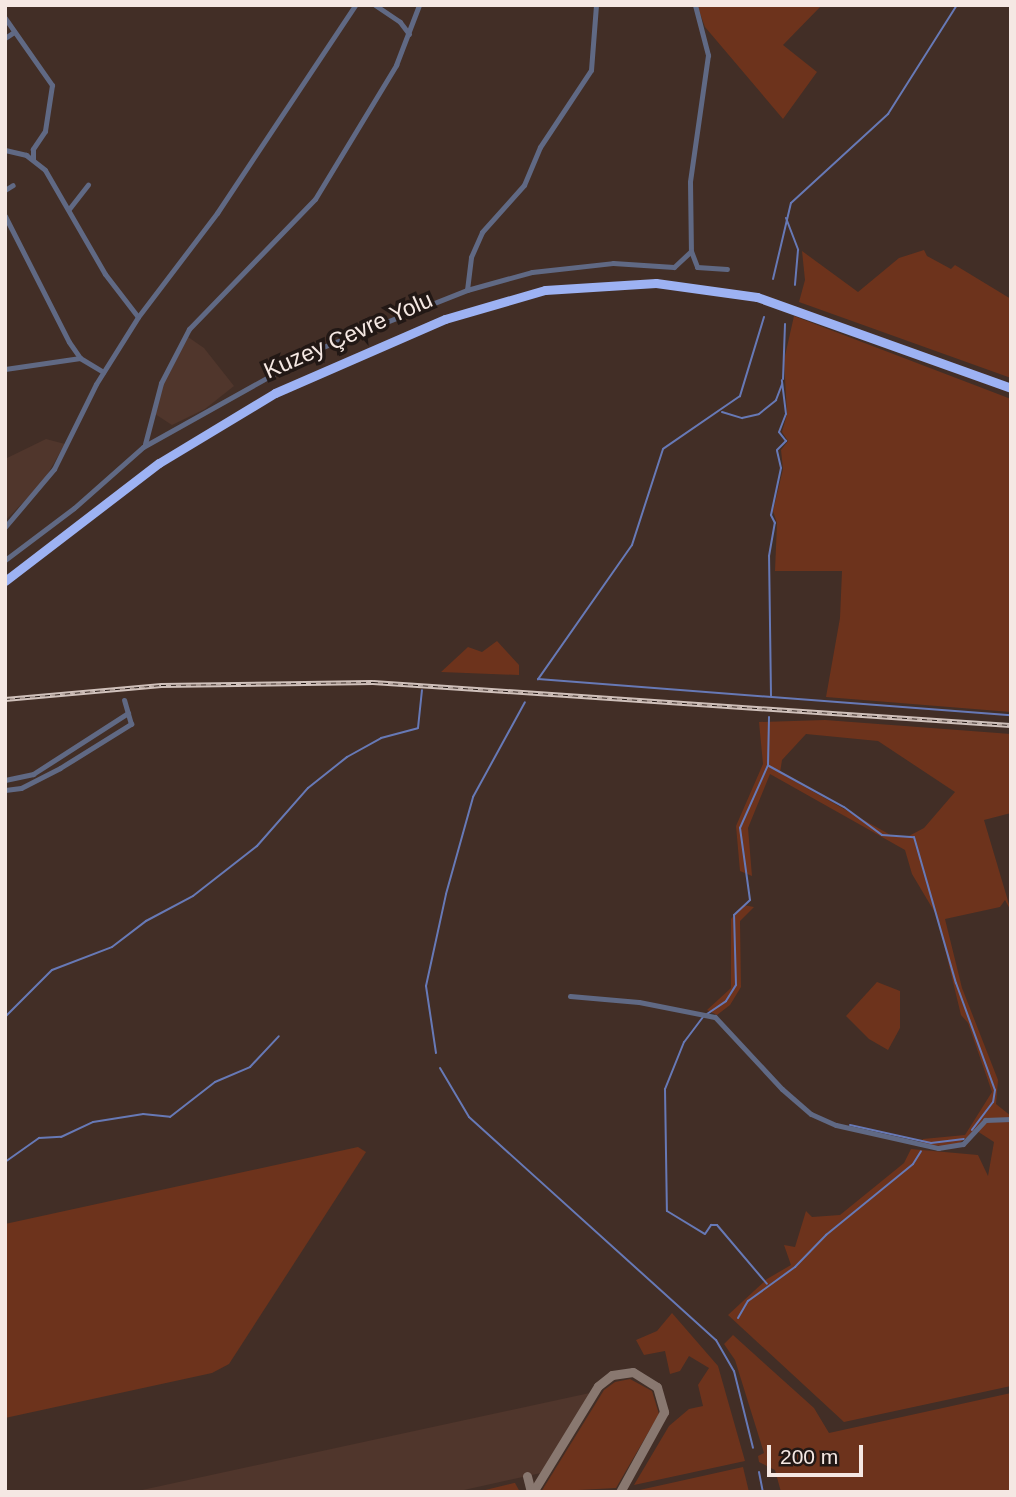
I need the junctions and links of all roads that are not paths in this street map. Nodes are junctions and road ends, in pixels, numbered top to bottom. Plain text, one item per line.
1 (355, 5) edge
2 (375, 5) edge
3 (419, 5) edge
4 (596, 5) edge
5 (695, 5) edge
6 (5, 18) edge
7 (14, 32) junction
8 (409, 34) junction
9 (5, 38) edge
10 (5, 150) edge
11 (33, 159) junction
12 (13, 185) dead end
13 (88, 185) dead end
14 (5, 190) edge
15 (69, 209) junction
16 (5, 217) edge
17 (691, 251) junction
18 (727, 269) dead end
19 (467, 289) junction
20 (758, 295) junction
21 (138, 317) junction
22 (80, 358) junction
23 (963, 368) junction
24 (5, 369) edge
25 (103, 372) junction
26 (1011, 383) edge
27 (1011, 388) edge
28 (143, 447) junction
29 (5, 526) edge
30 (5, 560) edge
31 (5, 574) edge
32 (5, 581) edge
33 (124, 700) dead end
34 (128, 713) junction
35 (5, 780) edge
36 (5, 790) edge
37 (570, 996) dead end
38 (1011, 1119) edge

1 - 21 street
2 - 8 street
3 - 8 street
4 - 19 street
5 - 17 street
6 - 7 street
7 - 9 street
7 - 11 street
8 - 28 street
10 - 11 street
11 - 15 street
12 - 14 street
13 - 15 street
15 - 21 street
16 - 22 street
17 - 18 street
17 - 19 street
19 - 28 street
20 - 23 highway
20 - 31 highway, Kuzey Çevre Yolu
20 - 32 highway, Kuzey Çevre Yolu
21 - 25 street
22 - 24 street
22 - 25 street
23 - 26 highway
23 - 27 highway
25 - 29 street
28 - 30 street
33 - 34 street
34 - 35 street
34 - 36 street
37 - 38 street

